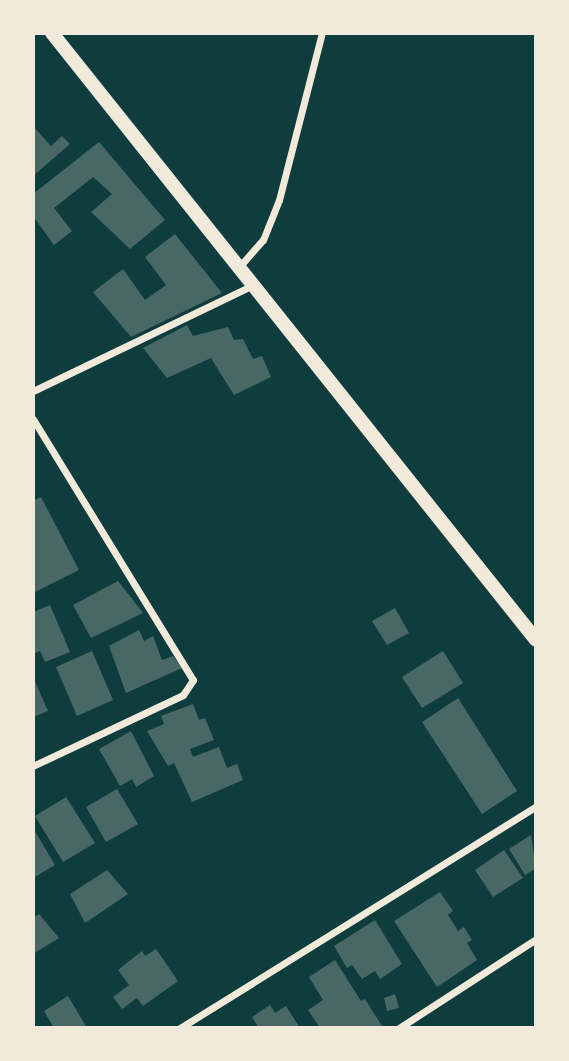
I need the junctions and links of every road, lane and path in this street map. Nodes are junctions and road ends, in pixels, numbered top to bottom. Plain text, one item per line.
1 (52, 33) edge
2 (322, 33) edge
3 (240, 266) junction
4 (255, 284) junction
5 (33, 391) edge
6 (33, 419) edge
7 (536, 640) edge
8 (33, 766) edge
9 (536, 806) edge
10 (536, 939) edge
11 (180, 1028) edge
12 (399, 1028) edge

1 - 3 main road
2 - 3 street
3 - 4 main road
4 - 5 street
4 - 7 main road
6 - 8 street
9 - 11 street
10 - 12 street

